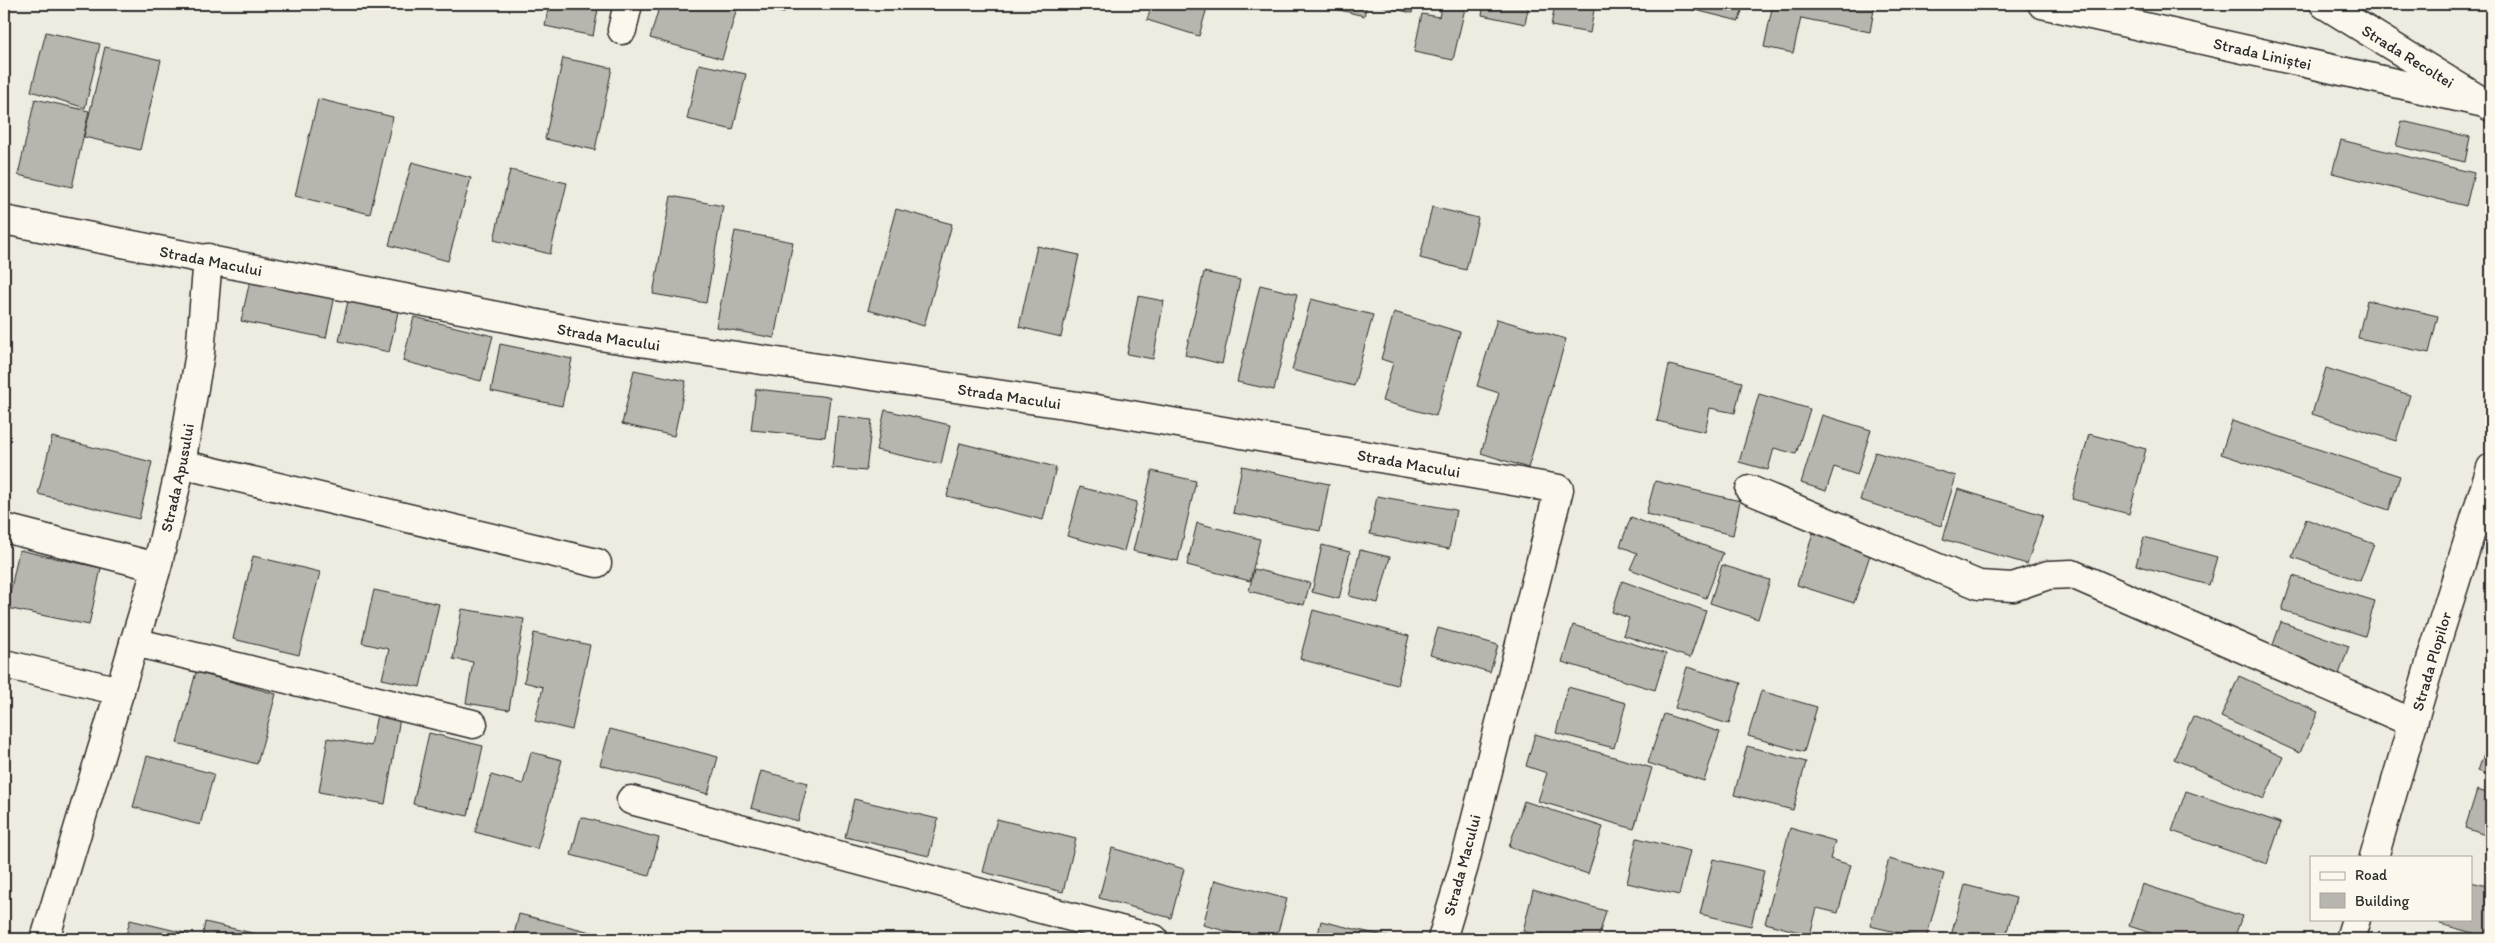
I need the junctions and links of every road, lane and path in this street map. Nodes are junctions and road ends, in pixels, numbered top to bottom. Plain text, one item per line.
1 (628, 4) edge
2 (2042, 4) edge
3 (2324, 4) edge
4 (622, 30) dead end
5 (2489, 100) edge
6 (4, 220) edge
7 (208, 258) junction
8 (181, 464) junction
9 (2491, 468) edge
10 (1750, 490) dead end
11 (4, 528) edge
12 (597, 563) dead end
13 (157, 567) junction
14 (134, 642) junction
15 (4, 664) edge
16 (120, 691) junction
17 (2413, 723) junction
18 (473, 724) dead end
19 (631, 800) dead end
20 (2374, 856) edge
21 (2356, 920) edge
22 (45, 939) edge
23 (1154, 939) edge
24 (1442, 939) edge
25 (2350, 939) edge

1 - 4 street
2 - 5 street, Strada Liniștei
3 - 5 street, Strada Recoltei
6 - 7 street, Strada Macului
7 - 8 street, Strada Apusului
7 - 24 street, Strada Macului
8 - 12 street
8 - 13 street, Strada Apusului
9 - 17 street, Strada Plopilor
10 - 17 street
11 - 13 street
13 - 14 street, Strada Apusului
14 - 16 street, Strada Apusului
14 - 18 street
15 - 16 street
16 - 22 street, Strada Apusului
17 - 20 street, Strada Plopilor
19 - 23 street
21 - 25 street

